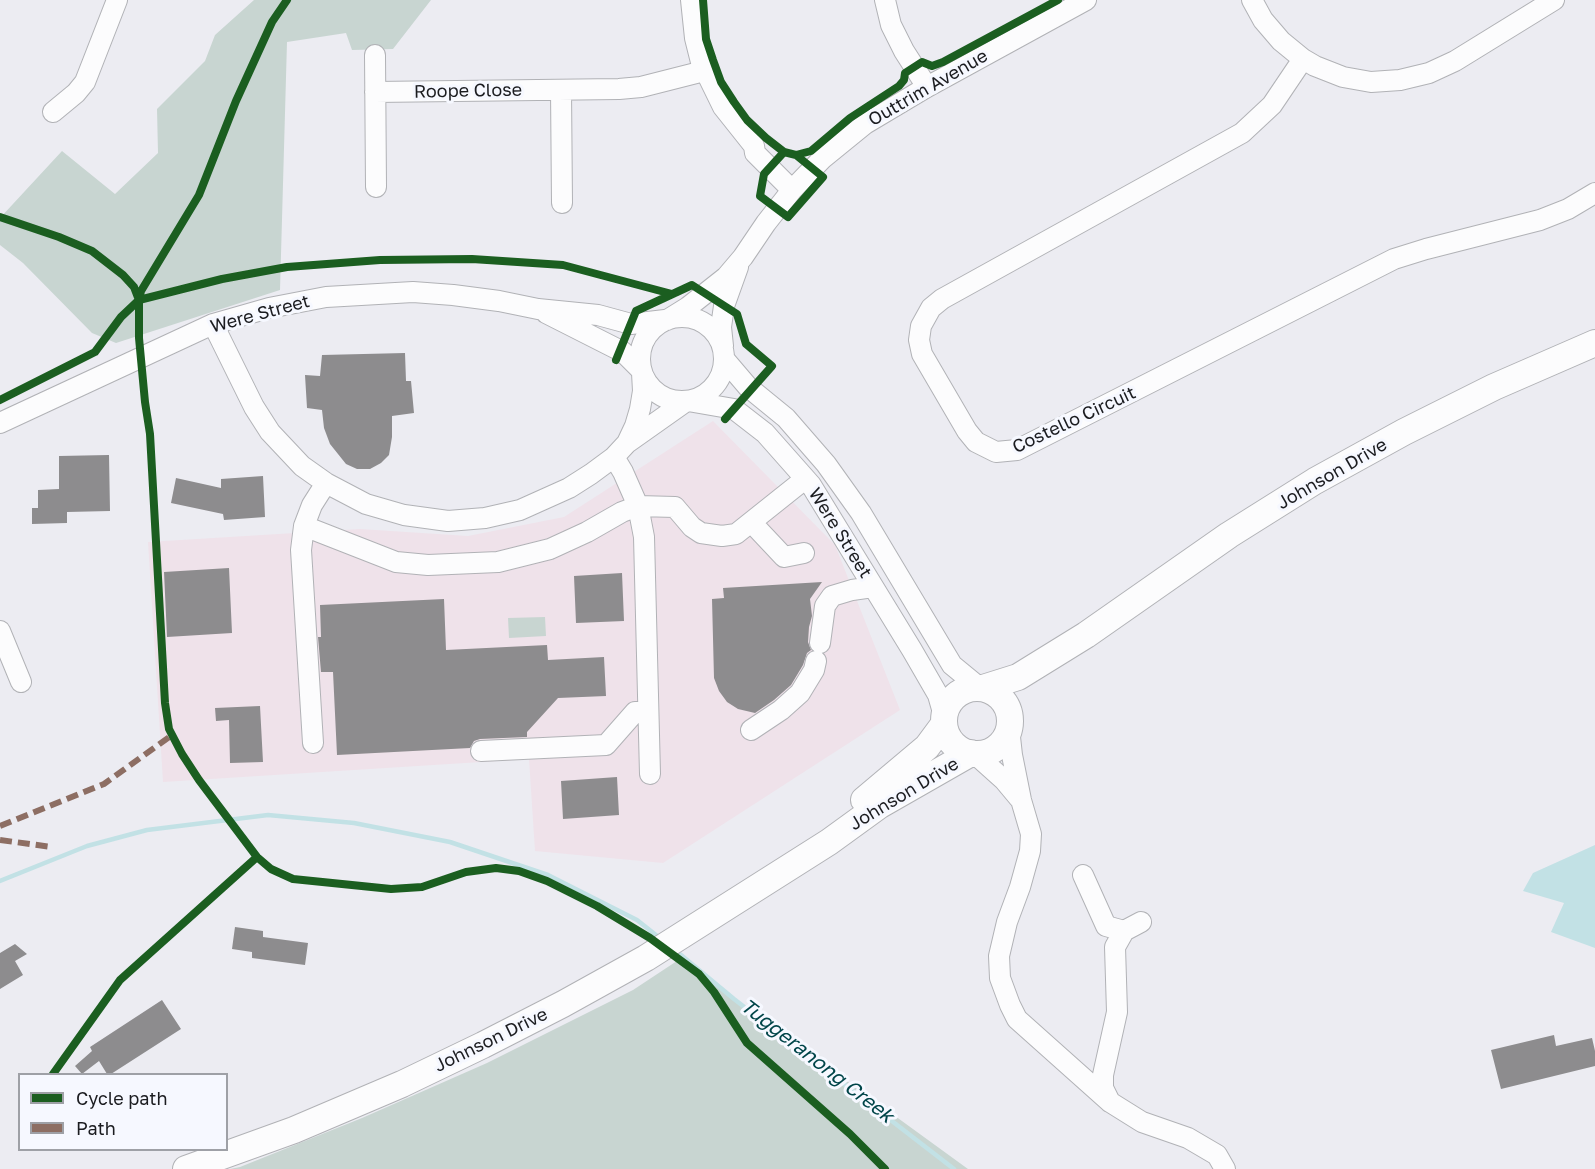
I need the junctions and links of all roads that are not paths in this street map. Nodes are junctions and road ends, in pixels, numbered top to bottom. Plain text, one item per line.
1 (117, 0) edge
2 (691, 0) edge
3 (885, 0) edge
4 (1086, 0) edge
5 (1252, 0) edge
6 (1554, 0) edge
7 (375, 55) dead end
8 (1303, 59) junction
9 (704, 71) junction
10 (927, 87) junction
11 (561, 90) junction
12 (375, 92) junction
13 (53, 112) dead end
14 (797, 185) junction
15 (376, 187) dead end
16 (1595, 193) edge
17 (562, 203) dead end
18 (743, 257) junction
19 (538, 309) junction
20 (666, 320) junction
21 (213, 324) junction
22 (1595, 343) edge
23 (724, 353) junction
24 (642, 371) junction
25 (687, 402) junction
26 (0, 423) edge
27 (627, 443) junction
28 (614, 457) junction
29 (805, 479) junction
30 (326, 483) junction
31 (638, 506) junction
32 (752, 523) junction
33 (304, 526) junction
34 (804, 553) dead end
35 (873, 587) junction
36 (0, 631) edge
37 (1086, 635) junction
38 (21, 682) dead end
39 (981, 688) junction
40 (647, 712) junction
41 (944, 720) junction
42 (1009, 726) junction
43 (751, 730) dead end
44 (313, 743) dead end
45 (480, 751) dead end
46 (973, 754) junction
47 (650, 774) dead end
48 (1021, 800) junction
49 (777, 874) junction
50 (1083, 875) dead end
51 (1110, 1102) junction
52 (186, 1169) edge
53 (1226, 1169) edge

1 - 13 street
2 - 9 street
3 - 10 street
4 - 10 street, Outtrim Avenue
5 - 8 street
6 - 8 street
7 - 12 street
8 - 16 street, Costello Circuit
9 - 11 street, Roope Close
9 - 14 street
10 - 14 street, Outtrim Avenue
11 - 12 street, Roope Close
11 - 17 street
12 - 15 street
14 - 18 street, Outtrim Avenue
18 - 20 street, Outtrim Avenue
18 - 23 street, Outtrim Avenue
19 - 20 street, Were Street
19 - 21 street, Were Street
19 - 24 street, Were Street
20 - 23 street
20 - 24 street
21 - 26 street, Were Street
21 - 30 street
22 - 37 main road, Johnson Drive
23 - 25 street
23 - 39 street, Were Street
24 - 25 street
24 - 27 street
25 - 27 street
25 - 29 street, Were Street
27 - 28 street
28 - 30 street
28 - 31 street
29 - 32 street
29 - 35 street, Were Street
30 - 33 street
31 - 32 street
31 - 33 street
31 - 40 street
32 - 34 street
33 - 44 street
35 - 41 street, Were Street
35 - 43 street
36 - 38 street
37 - 39 main road, Johnson Drive
37 - 42 main road, Johnson Drive
39 - 41 main road
39 - 42 main road
40 - 45 street
40 - 47 street
41 - 46 main road
41 - 49 main road, Johnson Drive
42 - 46 main road
42 - 48 street
46 - 48 street
46 - 49 main road, Johnson Drive
48 - 51 street
49 - 52 main road, Johnson Drive
50 - 51 street
51 - 53 street

